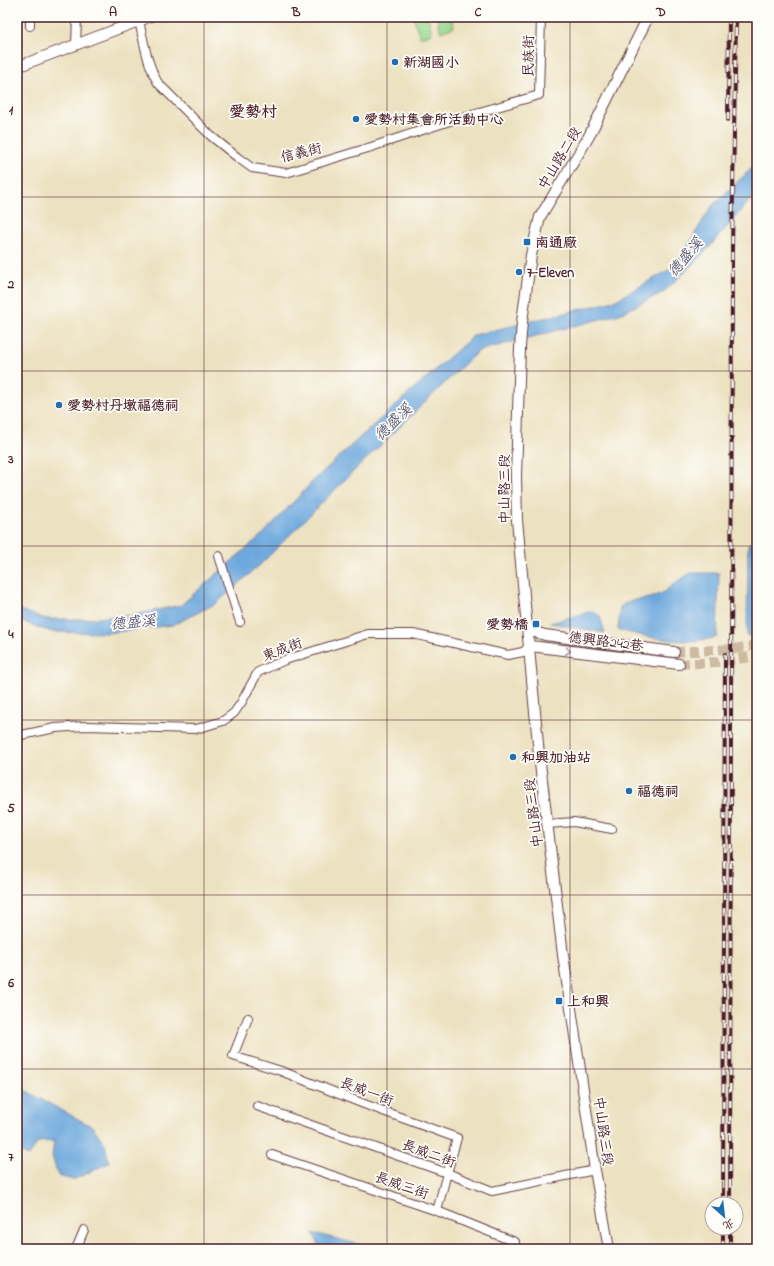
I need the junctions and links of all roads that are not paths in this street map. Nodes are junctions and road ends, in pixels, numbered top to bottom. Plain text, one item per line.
1 (30, 17) edge
2 (76, 17) edge
3 (149, 17) edge
4 (541, 17) edge
5 (648, 17) edge
6 (139, 21) junction
7 (30, 26) dead end
8 (76, 45) junction
9 (17, 67) edge
10 (539, 95) joint
11 (520, 347) joint
12 (219, 556) dead end
13 (240, 622) dead end
14 (528, 630) junction
15 (530, 646) junction
16 (674, 652) tunnel mouth
17 (679, 664) tunnel mouth
18 (17, 736) edge
19 (548, 824) junction
20 (612, 829) dead end
21 (248, 1018) dead end
22 (258, 1106) dead end
23 (272, 1155) dead end
24 (595, 1170) junction
25 (447, 1173) junction
26 (437, 1211) junction
27 (84, 1230) dead end
28 (76, 1249) edge
29 (515, 1249) edge
30 (609, 1249) edge

1 - 7 street
2 - 8 street
3 - 6 street
4 - 10 street, 民族街
5 - 11 street, 中山路二段
6 - 8 street
6 - 10 street, 信義街
8 - 9 street
11 - 14 street, 中山路三段
12 - 13 street
14 - 15 street, 中山路三段
14 - 16 street, 德興路242巷
15 -> 17 street, 德興路242巷
15 - 18 street, 東成街
15 - 19 street, 中山路三段
19 - 20 street
19 - 24 street, 中山路三段
21 - 25 street, 長威一街
22 - 25 street, 長威二街
23 - 26 street, 長威三街
24 - 25 street, 長威二街
24 - 30 street, 中山路三段
25 - 26 street, 長威一街
26 - 29 street, 長威三街
27 - 28 street

